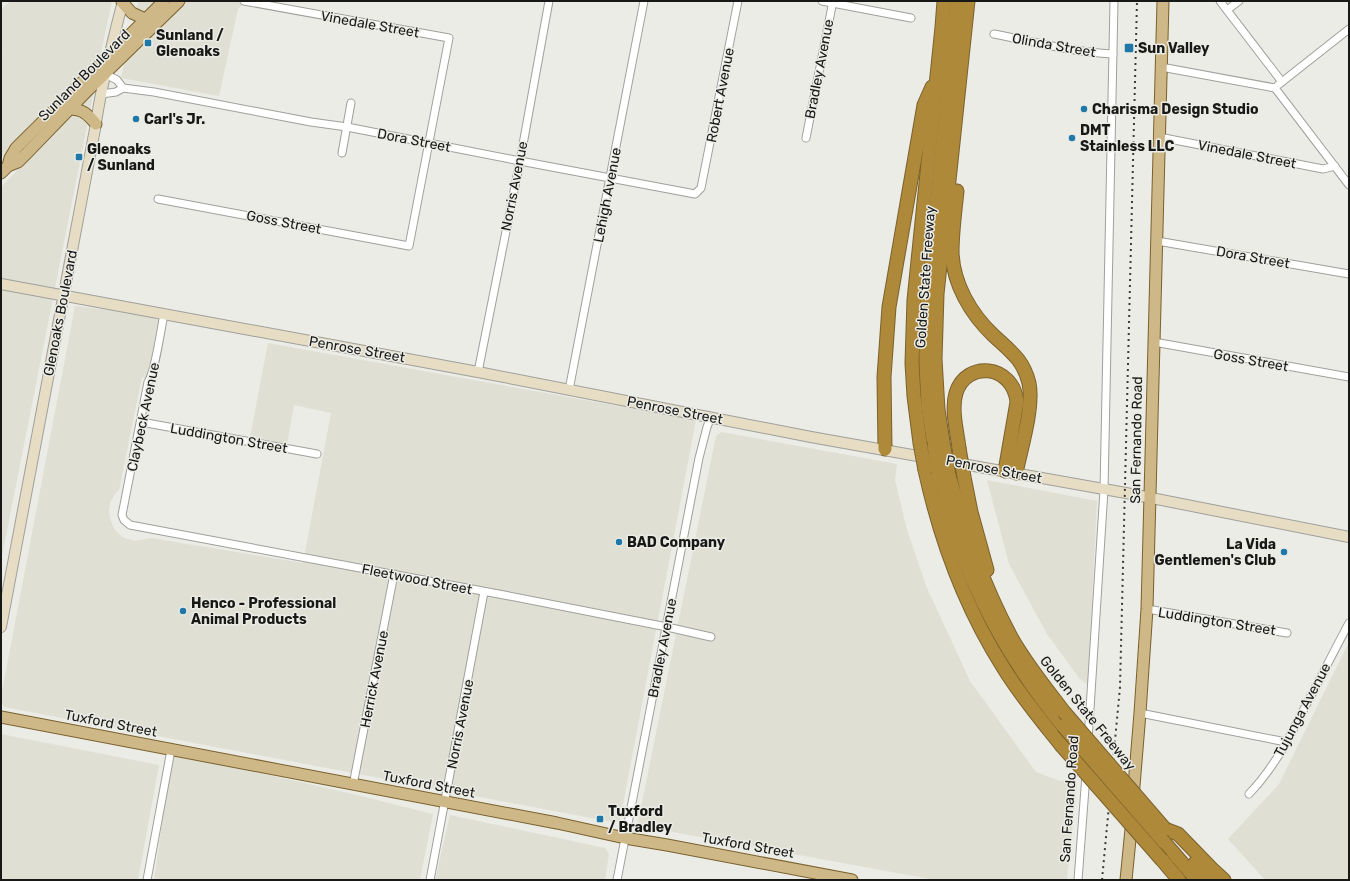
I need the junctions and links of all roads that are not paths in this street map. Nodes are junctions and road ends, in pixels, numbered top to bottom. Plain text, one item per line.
1 (164, 1) edge
2 (179, 1) edge
3 (244, 1) edge
4 (549, 1) edge
5 (644, 1) edge
6 (738, 1) edge
7 (822, 1) edge
8 (944, 1) edge
9 (952, 1) edge
10 (957, 1) edge
11 (968, 1) edge
12 (1114, 1) edge
13 (1163, 1) edge
14 (1220, 1) edge
15 (1239, 1) edge
16 (123, 2) edge
17 (833, 2) edge
18 (1227, 10) junction
19 (911, 18) dead end
20 (145, 19) junction
21 (1349, 29) edge
22 (994, 34) dead end
23 (1113, 54) junction
24 (110, 55) junction
25 (1161, 67) junction
26 (105, 74) junction
27 (937, 76) junction
28 (1282, 82) junction
29 (123, 88) junction
30 (1275, 88) junction
31 (101, 94) junction
32 (351, 103) dead end
33 (958, 104) junction
34 (70, 109) junction
35 (96, 124) junction
36 (347, 127) junction
37 (1159, 136) junction
38 (806, 138) dead end
39 (429, 142) junction
40 (342, 153) dead end
41 (520, 161) junction
42 (1335, 166) junction
43 (4, 170) edge
44 (610, 179) junction
45 (1349, 185) edge
46 (702, 188) joint
47 (158, 199) dead end
48 (1157, 241) junction
49 (1349, 274) edge
50 (1, 284) edge
51 (63, 296) junction
52 (164, 314) junction
53 (1154, 342) junction
54 (478, 372) junction
55 (1349, 377) edge
56 (569, 390) junction
57 (711, 417) junction
58 (141, 422) junction
59 (931, 445) junction
60 (885, 449) junction
61 (317, 454) dead end
62 (936, 472) junction
63 (1010, 472) junction
64 (1104, 490) junction
65 (1150, 498) junction
66 (124, 520) joint
67 (1349, 537) edge
68 (394, 574) junction
69 (484, 592) junction
70 (991, 596) junction
71 (1147, 610) junction
72 (1349, 623) edge
73 (1, 626) edge
74 (667, 627) junction
75 (1287, 633) dead end
76 (711, 637) dead end
77 (1140, 713) junction
78 (1, 717) edge
79 (1062, 735) junction
80 (1286, 742) junction
81 (171, 750) junction
82 (353, 785) junction
83 (1249, 794) dead end
84 (445, 803) junction
85 (1165, 829) junction
86 (625, 838) junction
87 (1163, 850) junction
88 (1176, 877) edge
89 (147, 880) edge
90 (430, 880) edge
91 (617, 880) edge
92 (852, 880) edge
93 (1078, 880) edge
94 (1126, 880) edge
95 (1190, 880) edge
96 (1197, 880) edge
97 (1210, 880) edge
98 (1224, 880) edge

1 - 20 main road, Sunland Boulevard
2 - 26 main road, Sunland Boulevard
3 - 39 street, Vinedale Street
4 - 41 street, Norris Avenue
5 - 44 street, Lehigh Avenue
6 - 46 street, Robert Avenue
7 - 17 street
8 - 27 highway, Golden State Freeway
9 - 59 highway
10 - 59 highway
11 - 33 highway, Golden State Freeway
12 - 23 street, San Fernando Road
13 - 25 main road, San Fernando Road
14 - 18 street
15 - 18 street
16 - 20 main road
16 - 24 main road, Glenoaks Boulevard
17 - 19 street
17 - 38 street, Bradley Avenue
18 - 28 street
20 - 24 main road, Sunland Boulevard
21 - 28 street
22 - 23 street, Olinda Street
23 - 64 street, San Fernando Road
24 - 26 main road, Glenoaks Boulevard
24 - 43 main road, Sunland Boulevard
25 - 30 street
25 - 37 main road, San Fernando Road
26 - 29 street
26 - 31 main road, Glenoaks Boulevard
26 - 34 main road, Sunland Boulevard
27 - 59 highway, Golden State Freeway
27 - 60 highway
28 - 30 street
29 - 31 street, Dora Street
29 - 36 street, Dora Street
30 - 42 street
31 - 35 main road, Glenoaks Boulevard
32 - 36 street
33 - 59 highway, Golden State Freeway
33 - 63 highway
34 - 35 main road
34 - 43 main road, Sunland Boulevard
35 - 51 main road, Glenoaks Boulevard
36 - 39 street, Dora Street
36 - 40 street
37 - 42 street, Vinedale Street
37 - 48 main road, San Fernando Road
39 - 41 street, Dora Street
39 - 47 street, Goss Street
41 - 44 street, Dora Street
41 - 54 street, Norris Avenue
42 - 45 street
44 - 46 street, Dora Street
44 - 56 street, Lehigh Avenue
48 - 49 street, Dora Street
48 - 53 main road, San Fernando Road
50 - 51 main road, Penrose Street
51 - 52 main road, Penrose Street
51 - 73 main road, Glenoaks Boulevard
52 - 54 main road, Penrose Street
52 - 58 street, Claybeck Avenue
53 - 55 street, Goss Street
53 - 65 main road, San Fernando Road
54 - 56 main road, Penrose Street
56 - 57 main road, Penrose Street
57 - 60 main road, Penrose Street
57 - 74 street, Bradley Avenue
58 - 61 street, Luddington Street
58 - 66 street, Claybeck Avenue
59 - 62 highway, Golden State Freeway, bridge
59 - 62 highway, Golden State Freeway, bridge
60 - 63 main road, Penrose Street
62 - 70 highway, Golden State Freeway
62 - 79 highway
62 - 79 highway, Golden State Freeway
63 - 64 main road, Penrose Street
63 - 70 highway, bridge
64 - 65 main road, Penrose Street
64 - 93 street, San Fernando Road
65 - 67 main road, Penrose Street
65 - 71 main road, San Fernando Road
66 - 68 street, Fleetwood Street
68 - 69 street, Fleetwood Street
68 - 82 street, Herrick Avenue
69 - 74 street, Fleetwood Street
69 - 84 street, Norris Avenue
70 - 85 highway, Golden State Freeway, bridge
71 - 75 street, Luddington Street
71 - 77 main road, San Fernando Road
72 - 80 street, Tujunga Avenue
74 - 76 street, Fleetwood Street
74 - 86 street, Bradley Avenue
77 - 80 street
77 - 94 main road, San Fernando Road
78 - 81 main road, Tuxford Street
79 - 87 highway, Golden State Freeway, bridge
79 - 87 highway, bridge
80 - 83 street, Tujunga Avenue
81 - 82 main road, Tuxford Street
81 - 89 street
82 - 84 main road, Tuxford Street
84 - 86 main road, Tuxford Street
84 - 90 street, Norris Avenue
85 - 97 highway, Golden State Freeway
85 - 98 highway
86 - 91 street, Bradley Avenue
86 - 92 main road, Tuxford Street
87 - 88 highway, Golden State Freeway
87 - 95 highway
87 - 96 highway

